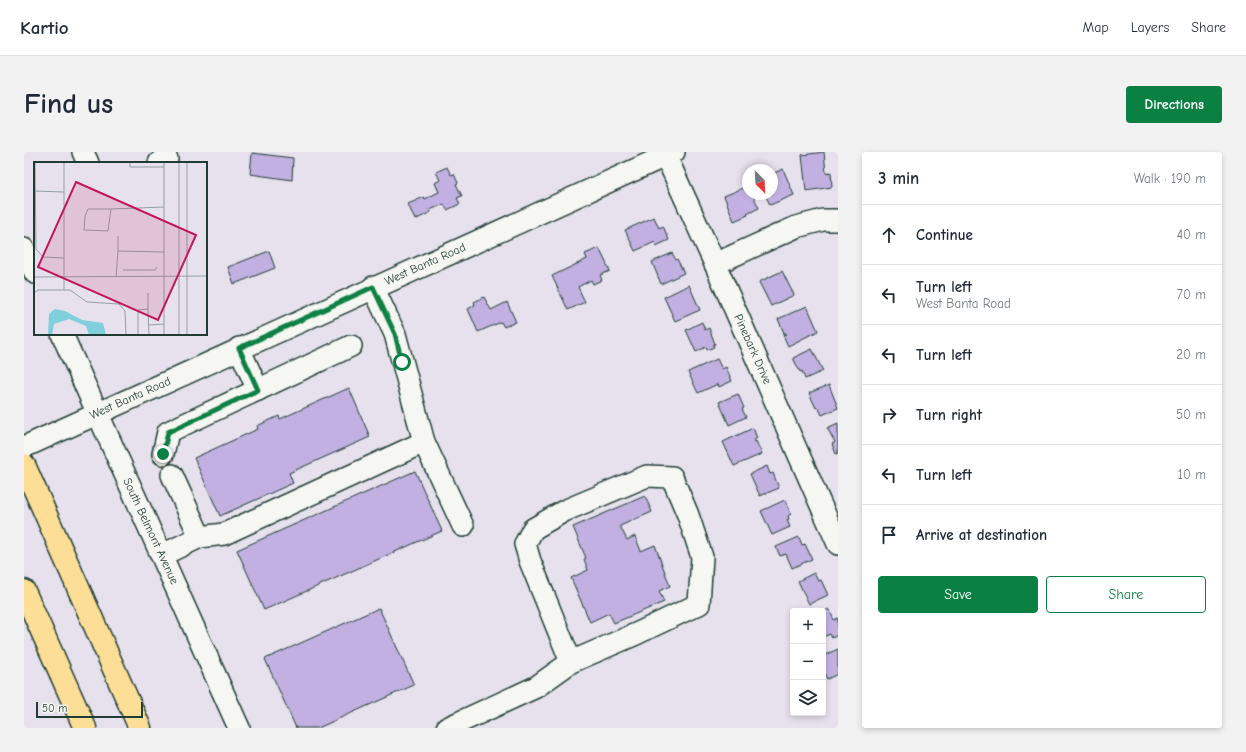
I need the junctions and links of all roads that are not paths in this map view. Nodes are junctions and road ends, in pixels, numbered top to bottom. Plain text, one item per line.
1 (83, 152) edge
2 (164, 152) edge
3 (668, 153) edge
4 (88, 162) edge
5 (162, 162) edge
6 (838, 220) edge
7 (24, 249) edge
8 (715, 264) junction
9 (34, 272) edge
10 (373, 287) junction
11 (62, 335) edge
12 (351, 346) dead end
13 (239, 348) junction
14 (258, 390) junction
15 (97, 413) junction
16 (424, 442) junction
17 (24, 447) edge
18 (163, 454) dead end
19 (28, 475) edge
20 (172, 475) dead end
21 (463, 526) dead end
22 (200, 537) junction
23 (838, 544) edge
24 (162, 555) junction
25 (24, 591) edge
26 (571, 662) junction
27 (85, 728) edge
28 (140, 728) edge
29 (239, 728) edge
30 (447, 728) edge

1 - 4 street
2 - 5 street
3 - 8 street, Pinebark Drive
3 - 10 street, West Banta Road
6 - 8 street
7 - 9 street
8 - 23 street, Pinebark Drive
10 - 13 street, West Banta Road
10 - 16 street
11 - 15 street, South Belmont Avenue
12 - 14 street
13 - 14 street
13 - 15 street, West Banta Road
14 - 18 street
15 - 17 street, West Banta Road
15 - 24 street, South Belmont Avenue
16 - 21 street
16 - 22 street
19 - 28 highway
20 - 22 street
22 - 24 street
24 - 29 street, South Belmont Avenue
25 - 27 highway
26 - 26 street
26 - 30 street

